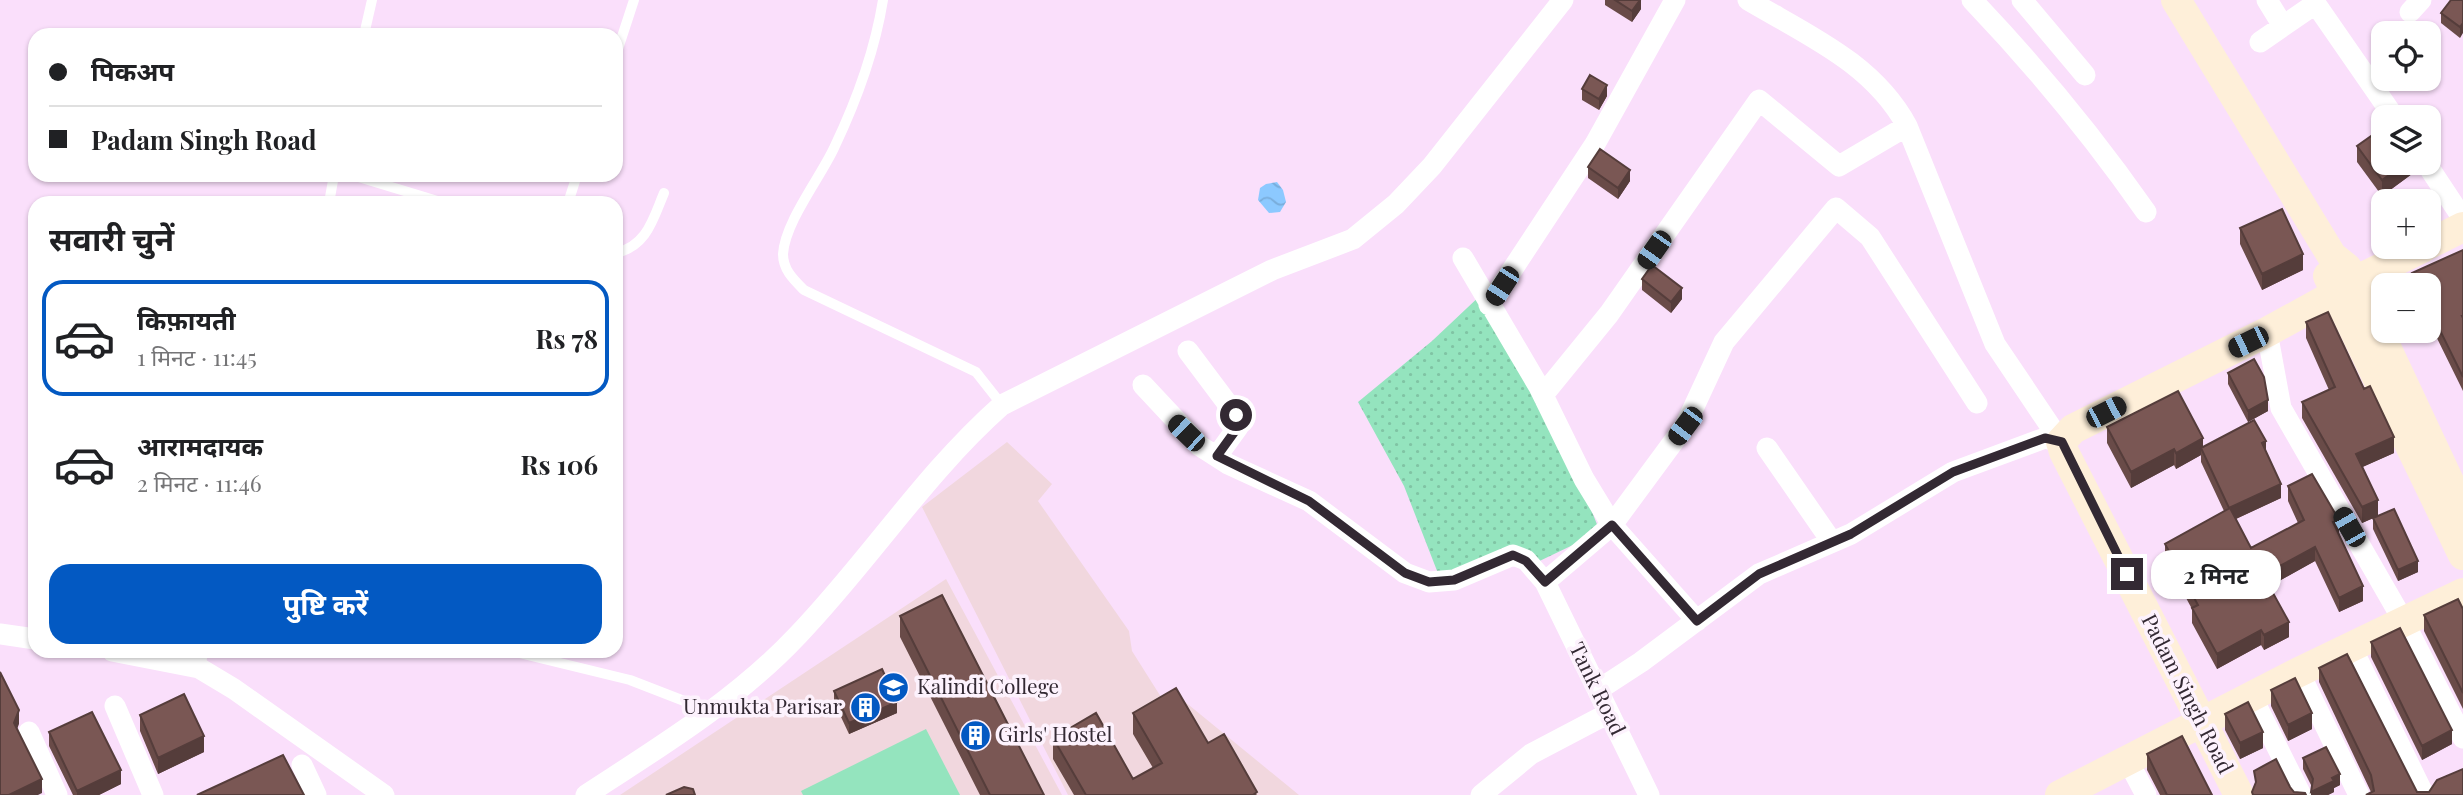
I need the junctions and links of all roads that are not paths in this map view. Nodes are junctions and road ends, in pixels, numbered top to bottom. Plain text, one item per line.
1 (372, 0) edge
2 (634, 0) edge
3 (883, 0) edge
4 (1563, 0) edge
5 (1675, 0) edge
6 (1748, 0) edge
7 (1972, 0) edge
8 (2022, 0) edge
9 (2176, 0) edge
10 (2267, 0) edge
11 (2314, 2) edge
12 (2283, 26) junction
13 (366, 28) edge
14 (623, 34) edge
15 (2260, 42) dead end
16 (2085, 75) dead end
17 (2387, 105) edge
18 (1907, 126) junction
19 (2434, 175) edge
20 (375, 182) edge
21 (664, 193) dead end
22 (421, 196) edge
23 (2146, 212) dead end
24 (2463, 219) edge
25 (2463, 228) edge
26 (2441, 238) edge
27 (623, 252) edge
28 (1462, 258) dead end
29 (2400, 259) edge
30 (2345, 287) junction
31 (1489, 305) junction
32 (2267, 332) junction
33 (1188, 351) dead end
34 (1143, 385) dead end
35 (1542, 395) junction
36 (1977, 403) dead end
37 (1002, 405) junction
38 (2062, 442) junction
39 (1767, 448) dead end
40 (1217, 456) junction
41 (2463, 510) edge
42 (1612, 525) junction
43 (1832, 542) junction
44 (2463, 555) edge
45 (1545, 582) junction
46 (2463, 593) edge
47 (1697, 621) junction
48 (2404, 622) junction
49 (0, 634) edge
50 (28, 638) edge
51 (2352, 648) junction
52 (539, 658) edge
53 (201, 659) edge
54 (2299, 672) junction
55 (1598, 690) junction
56 (2251, 695) junction
57 (115, 706) dead end
58 (713, 712) junction
59 (1609, 713) junction
60 (2202, 721) junction
61 (29, 732) dead end
62 (2463, 738) edge
63 (2127, 759) junction
64 (302, 765) dead end
65 (2076, 791) edge
66 (57, 795) edge
67 (153, 795) edge
68 (316, 795) edge
69 (384, 795) edge
70 (586, 795) edge
71 (1481, 795) edge
72 (1648, 795) edge
73 (2146, 795) edge
74 (2239, 795) edge
75 (2301, 795) edge
76 (2359, 795) edge
77 (2424, 795) edge

1 - 13 lane
2 - 14 lane
3 - 37 lane
4 - 37 street
5 - 31 street
6 - 18 street
7 - 23 street
8 - 16 street
9 - 30 street
10 - 12 street
11 - 12 street
11 - 17 street
12 - 15 street
18 - 35 street
18 - 38 street
19 - 24 street
20 - 22 lane
21 - 27 lane
25 - 26 street
28 - 31 street
29 - 30 street
30 - 32 street
30 - 41 street
30 - 44 street
31 - 35 street
32 - 38 street
32 - 48 street
33 - 40 street
34 - 40 street
35 - 42 street
36 - 42 street
37 - 58 street
38 - 43 street
38 - 60 street, Padam Singh Road
39 - 43 street
40 - 45 street
42 - 45 street
42 - 47 street
43 - 47 street
45 - 55 street, Tank Road
46 - 48 street
47 - 55 street
48 - 51 street
48 - 62 street
49 - 50 street
51 - 54 street
51 - 77 street
52 - 58 lane
53 - 69 street
54 - 56 street
54 - 76 street
55 - 59 street, Tank Road
56 - 60 street
56 - 75 street
57 - 67 street
58 - 70 street
59 - 71 street
59 - 72 street, Tank Road
60 - 63 street
60 - 74 street, Padam Singh Road
61 - 66 street
63 - 65 street
63 - 73 street
64 - 68 street

